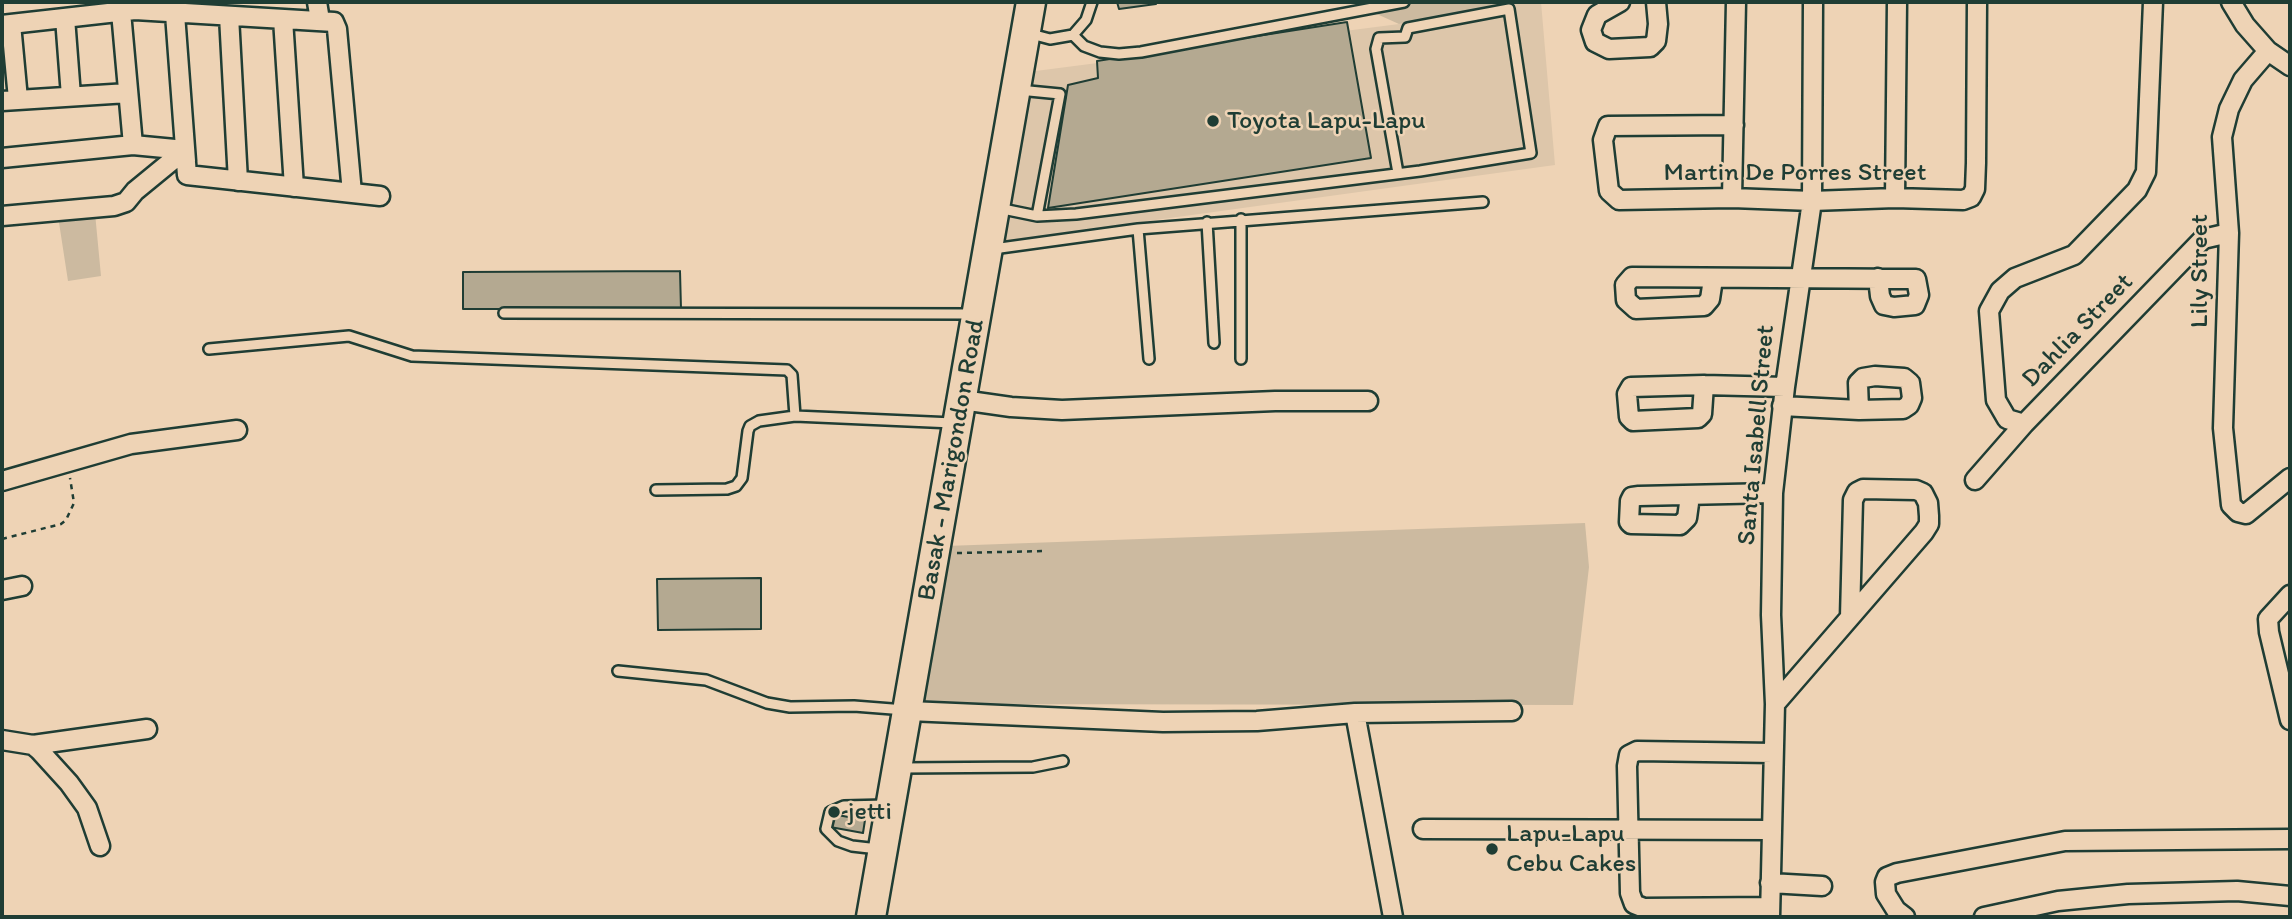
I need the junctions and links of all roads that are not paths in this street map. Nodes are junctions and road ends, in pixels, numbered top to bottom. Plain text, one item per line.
1 (317, 2) edge
2 (1031, 2) edge
3 (1092, 2) edge
4 (1405, 2) edge
5 (1620, 2) edge
6 (1656, 2) edge
7 (1736, 2) edge
8 (1813, 2) edge
9 (1897, 2) edge
10 (1977, 2) edge
11 (2153, 2) edge
12 (2231, 2) edge
13 (131, 8) edge
14 (175, 13) junction
15 (272, 13) edge
16 (229, 16) junction
17 (65, 18) junction
18 (320, 20) junction
19 (7, 24) edge
20 (1026, 33) junction
21 (1073, 36) junction
22 (2268, 51) junction
23 (2290, 66) edge
24 (1016, 90) junction
25 (128, 93) junction
26 (71, 96) junction
27 (10, 100) edge
28 (1734, 125) junction
29 (132, 145) junction
30 (186, 150) junction
31 (2, 158) edge
32 (1398, 173) junction
33 (238, 181) junction
34 (295, 187) junction
35 (352, 193) junction
36 (380, 196) dead end
37 (1732, 198) junction
38 (1895, 198) junction
39 (1812, 201) junction
40 (1482, 202) dead end
41 (996, 208) junction
42 (2, 216) edge
43 (1037, 216) junction
44 (1241, 219) junction
45 (1207, 222) junction
46 (1138, 229) junction
47 (2229, 233) junction
48 (988, 249) junction
49 (1800, 278) junction
50 (1878, 278) dead end
51 (1713, 279) dead end
52 (504, 313) dead end
53 (977, 314) junction
54 (1214, 343) dead end
55 (209, 349) dead end
56 (1149, 359) dead end
57 (1241, 359) dead end
58 (1704, 385) dead end
59 (1785, 387) junction
60 (1368, 401) dead end
61 (1782, 406) junction
62 (1859, 410) dead end
63 (960, 412) junction
64 (795, 416) junction
65 (2024, 424) junction
66 (237, 430) dead end
67 (2290, 478) edge
68 (1975, 480) dead end
69 (2, 481) edge
70 (656, 490) dead end
71 (1773, 494) junction
72 (1690, 496) dead end
73 (22, 586) dead end
74 (2, 590) edge
75 (2290, 595) edge
76 (1850, 617) junction
77 (618, 671) dead end
78 (1775, 704) junction
79 (909, 711) junction
80 (1513, 711) dead end
81 (1355, 713) junction
82 (2290, 720) edge
83 (147, 729) dead end
84 (2, 740) edge
85 (33, 745) junction
86 (1773, 753) junction
87 (1063, 761) dead end
88 (897, 768) junction
89 (891, 805) junction
90 (1628, 828) junction
91 (1423, 829) dead end
92 (1772, 830) junction
93 (2290, 839) edge
94 (100, 846) dead end
95 (884, 850) junction
96 (1770, 883) junction
97 (1822, 886) dead end
98 (2290, 896) edge
99 (1770, 912) edge
100 (871, 917) edge
101 (1393, 917) edge
102 (1905, 917) edge
103 (1984, 917) edge

1 - 18 street
2 - 20 main road, Basak - Marigondon Road
3 - 21 lane
4 - 21 lane
5 - 6 street
7 - 28 street
8 - 39 street, Santa Isabell Street
9 - 38 street
10 - 38 street, Martin De Porres Street
11 - 65 street
12 - 22 street
13 - 14 street
13 - 17 street
13 - 25 street
14 - 16 street
14 - 30 street
15 - 16 street
15 - 18 street
15 - 34 street
16 - 33 street
17 - 19 street
17 - 26 street
18 - 35 street
19 - 27 street
20 - 21 lane
20 - 24 main road, Basak - Marigondon Road
22 - 23 street
22 - 47 street, Lily Street
24 - 41 main road, Basak - Marigondon Road
24 - 43 lane
25 - 26 street
25 - 29 street
26 - 27 street
28 - 37 street
28 - 37 street, Martin De Porres Street
29 - 30 street
29 - 31 street
30 - 33 street
30 - 42 street
32 - 32 lane
32 - 43 lane
33 - 34 street
34 - 35 street
35 - 36 street
37 - 39 street, Martin De Porres Street
38 - 39 street, Martin De Porres Street
39 - 49 street, Santa Isabell Street
40 - 44 lane
41 - 43 lane
41 - 48 main road, Basak - Marigondon Road
44 - 45 lane
44 - 57 lane
45 - 46 lane
45 - 54 lane
46 - 48 lane
46 - 56 lane
47 - 65 street, Dahlia Street
47 - 67 street, Lily Street
48 - 53 main road, Basak - Marigondon Road
49 - 50 street
49 - 51 street
49 - 59 street, Santa Isabell Street
52 - 53 lane
53 - 63 main road, Basak - Marigondon Road
55 - 64 lane
58 - 59 street
59 - 61 street, Santa Isabell Street
60 - 63 street
61 - 62 street
61 - 71 street, Santa Isabell Street
63 - 64 lane
63 - 79 main road, Basak - Marigondon Road
64 - 70 lane
65 - 68 street, Dahlia Street
66 - 69 street
71 - 72 street
71 - 78 street, Santa Isabell Street
73 - 74 street
75 - 82 street
76 - 76 street
76 - 78 street
77 - 79 lane
78 - 86 street, Santa Isabell Street
79 - 81 street
79 - 88 main road, Basak - Marigondon Road
80 - 81 street
81 - 101 street
83 - 85 street
84 - 85 street
85 - 94 street
86 - 90 street
86 - 92 street, Santa Isabell Street
87 - 88 lane
88 - 89 main road, Basak - Marigondon Road
89 - 95 main road, Basak - Marigondon Road
89 - 95 lane
90 - 91 street
90 - 92 street
90 - 99 street
92 - 96 street, Santa Isabell Street
93 - 102 street
95 - 100 main road, Basak - Marigondon Road
96 - 97 street
96 - 99 street, Santa Isabell Street
98 - 103 street

